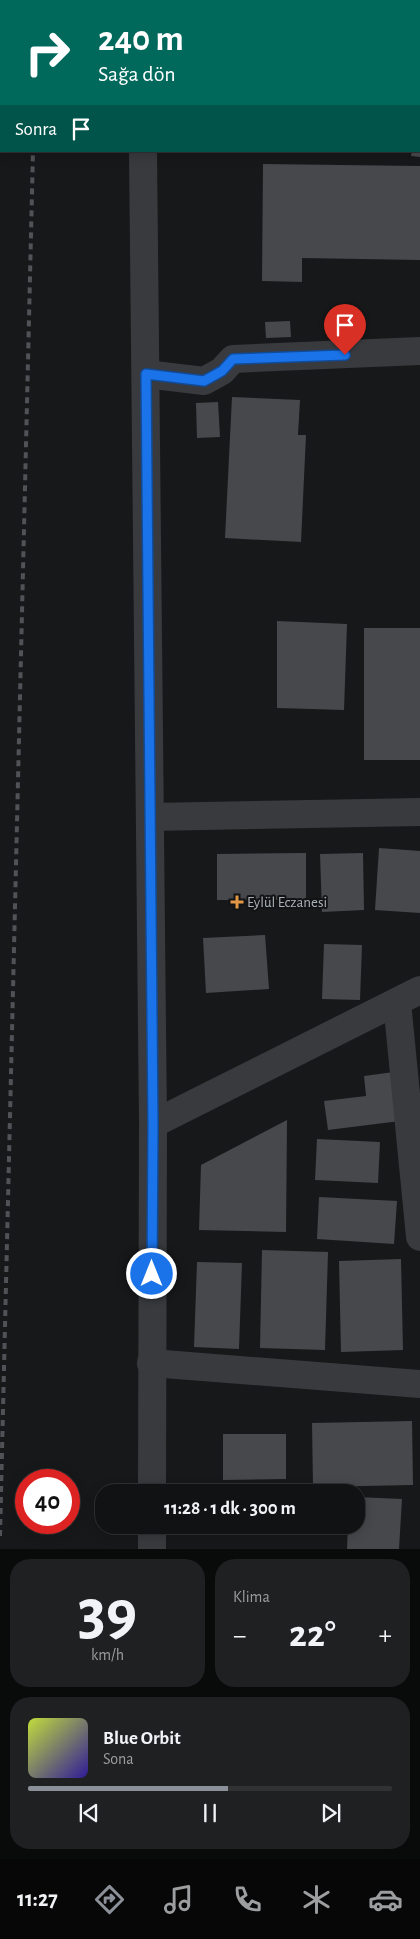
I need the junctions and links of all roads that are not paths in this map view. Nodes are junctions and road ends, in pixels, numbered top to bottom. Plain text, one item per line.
1 (144, 152) edge
2 (420, 351) edge
3 (146, 374) junction
4 (420, 812) edge
5 (150, 817) junction
6 (409, 996) edge
7 (153, 1124) junction
8 (420, 1237) edge
9 (151, 1364) junction
10 (420, 1384) edge
11 (152, 1484) edge
12 (152, 1534) edge
13 (152, 1549) edge

1 - 3 street
2 - 3 street
3 - 5 street
4 - 5 street
5 - 7 street
6 - 7 street
6 - 8 street
7 - 9 street
9 - 10 street
9 - 11 street
12 - 13 street

